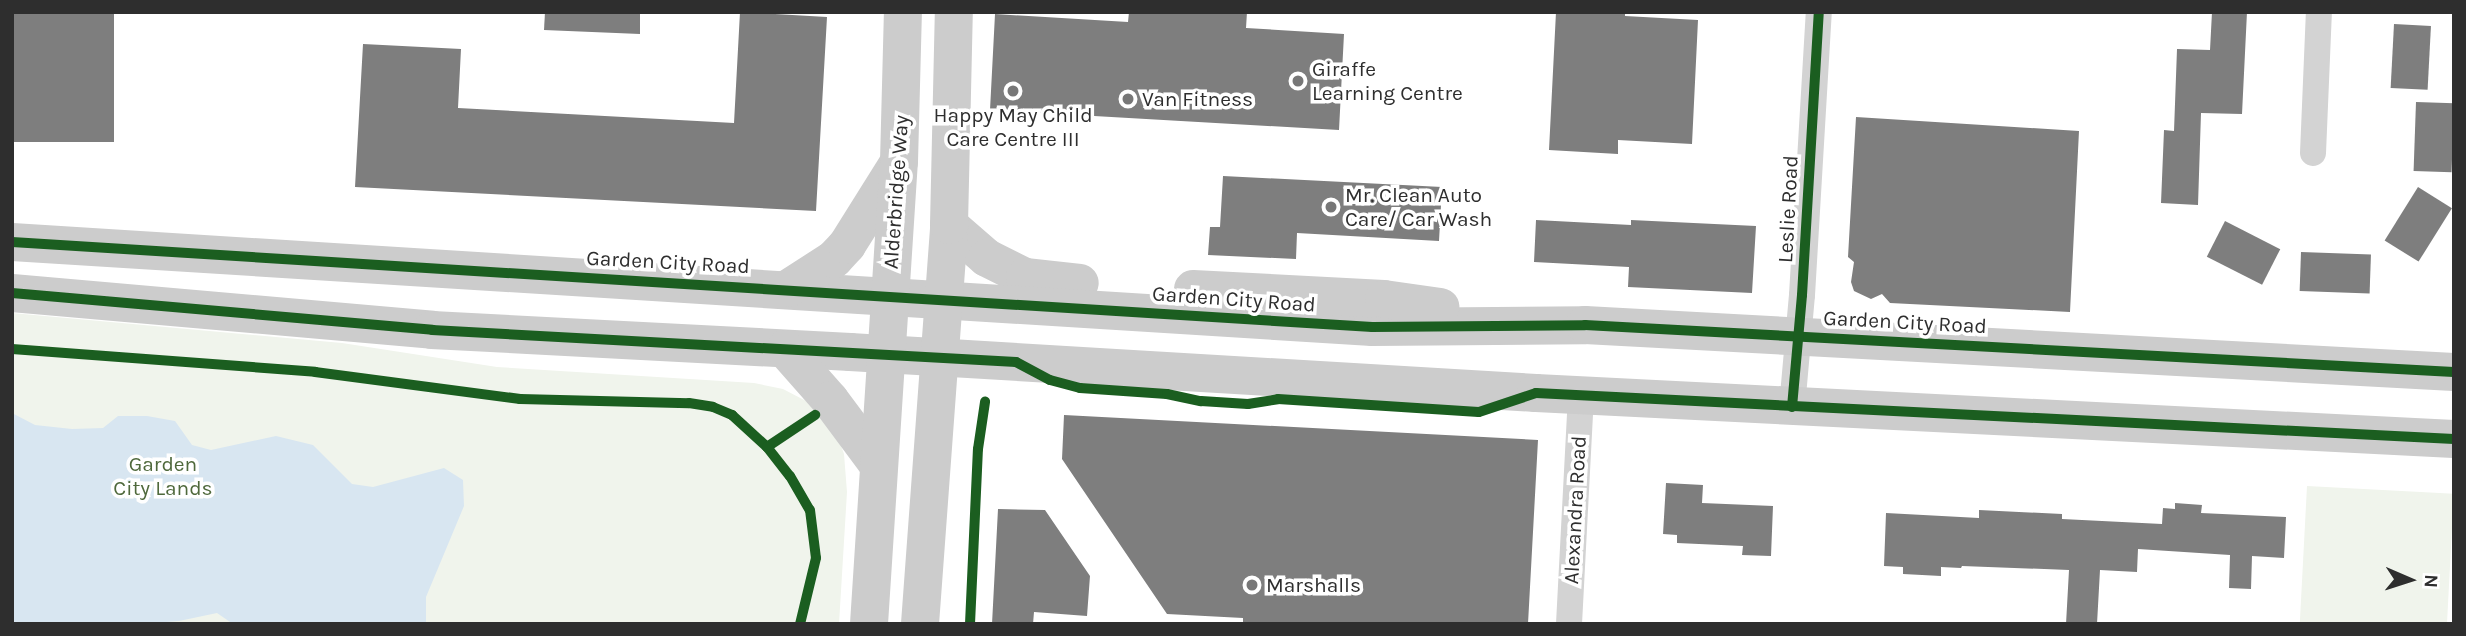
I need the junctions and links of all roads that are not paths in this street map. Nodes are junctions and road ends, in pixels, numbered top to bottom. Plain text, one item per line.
1 (903, 12) edge
2 (954, 12) edge
3 (1819, 12) edge
4 (2319, 12) edge
5 (2314, 153) dead end
6 (899, 162) junction
7 (949, 225) junction
8 (12, 242) edge
9 (789, 288) junction
10 (12, 293) edge
11 (889, 295) junction
12 (944, 299) junction
13 (1523, 324) junction
14 (1797, 336) junction
15 (785, 349) junction
16 (885, 354) junction
17 (940, 358) junction
18 (2454, 372) edge
19 (1581, 396) junction
20 (1792, 407) junction
21 (2454, 439) edge
22 (877, 463) junction
23 (869, 624) edge
24 (920, 624) edge
25 (1569, 624) edge

1 - 6 main road, Alderbridge Way
2 - 7 main road
3 - 14 street, Leslie Road
4 - 5 street
6 - 9 main road
6 - 11 main road, Alderbridge Way
7 - 12 main road
7 - 13 main road
8 - 9 main road, Garden City Road
9 - 11 main road, Garden City Road
10 - 15 main road
11 - 12 main road, Garden City Road
11 - 16 main road, Alderbridge Way
12 - 13 main road, Garden City Road
12 - 17 main road
13 - 14 main road, Garden City Road
14 - 18 main road, Garden City Road
14 - 20 street, Leslie Road
15 - 16 main road
15 - 22 main road
16 - 17 main road
16 - 22 main road, Alderbridge Way
17 - 19 main road
17 - 24 main road
19 - 20 main road
19 - 25 street, Alexandra Road
20 - 21 main road
22 - 23 main road, Alderbridge Way

